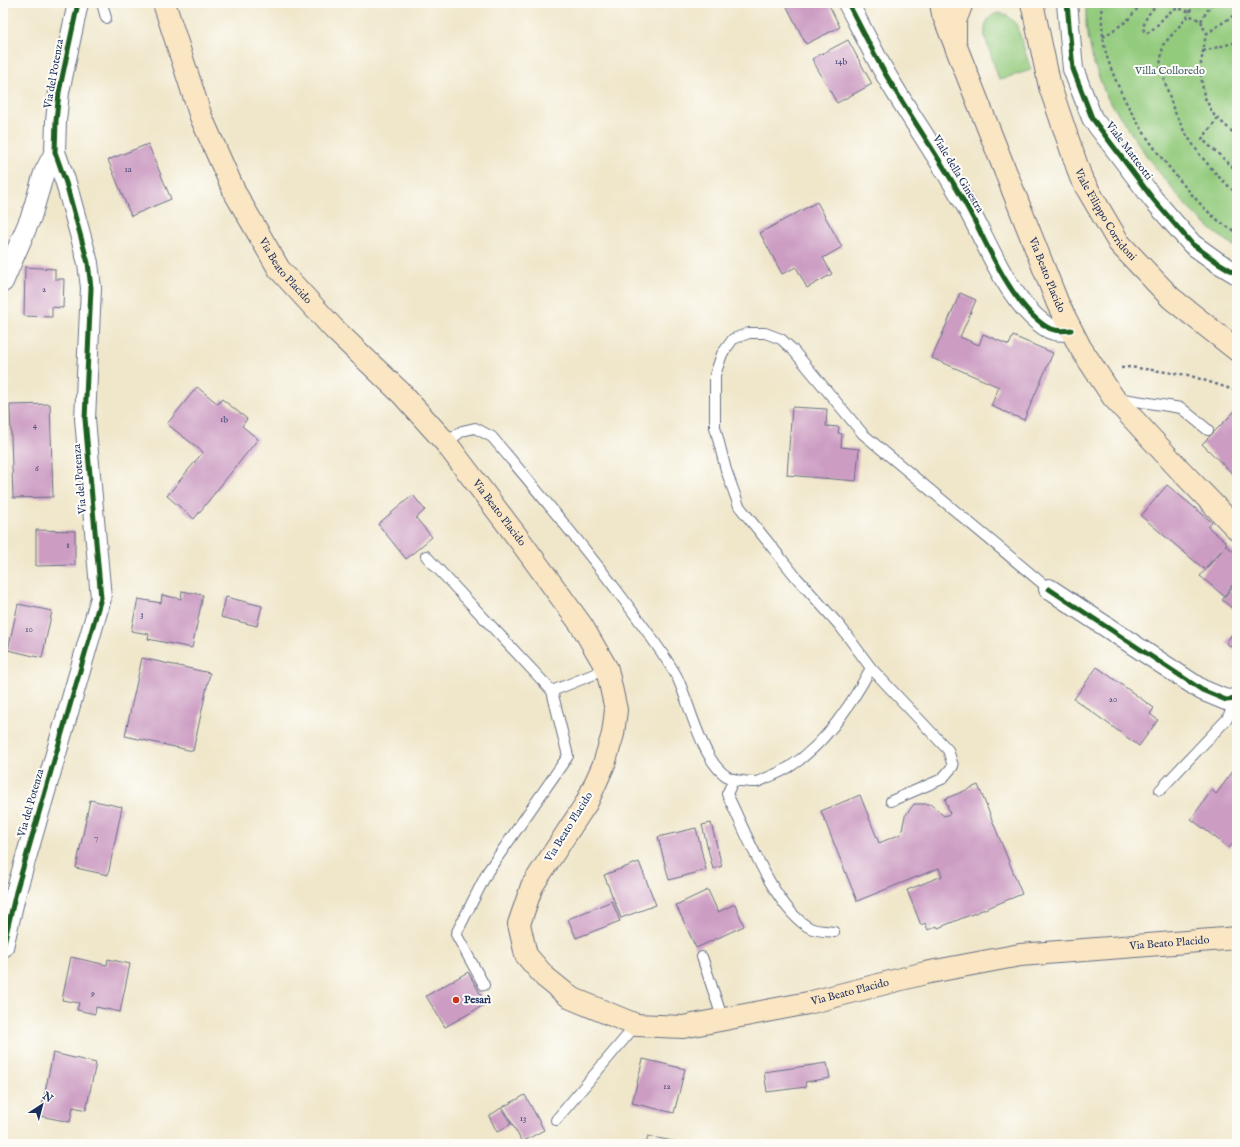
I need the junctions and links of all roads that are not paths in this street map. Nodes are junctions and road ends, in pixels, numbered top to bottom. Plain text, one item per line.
1 (78, 3) edge
2 (102, 3) edge
3 (164, 3) edge
4 (848, 3) edge
5 (941, 3) edge
6 (962, 3) edge
7 (1020, 3) edge
8 (1032, 3) edge
9 (1067, 3) edge
10 (106, 18) dead end
11 (1040, 37) junction
12 (955, 44) junction
13 (55, 152) junction
14 (1237, 274) edge
15 (3, 282) edge
16 (1071, 330) junction
17 (1237, 350) edge
18 (1113, 397) junction
19 (1208, 430) dead end
20 (446, 443) junction
21 (1237, 529) edge
22 (426, 556) dead end
23 (1049, 589) joint
24 (871, 668) junction
25 (607, 669) junction
26 (552, 691) junction
27 (1236, 700) edge
28 (734, 780) junction
29 (1160, 790) dead end
30 (891, 801) dead end
31 (6, 914) edge
32 (834, 932) dead end
33 (1237, 938) edge
34 (3, 947) edge
35 (702, 957) dead end
36 (484, 985) dead end
37 (722, 1020) junction
38 (636, 1025) junction
39 (556, 1120) dead end

1 - 13 street, Via del Potenza
2 - 10 lane
3 - 20 main road, Via Beato Placido
4 - 16 street, Viale della Ginestra
5 - 12 main road, Via Beato Placido
6 - 12 main road, Via Beato Placido
7 - 11 main road, Viale Filippo Corridoni
8 - 11 main road, Viale Filippo Corridoni
9 - 14 street, Viale Matteotti
11 - 17 main road, Viale Filippo Corridoni
12 - 16 main road, Via Beato Placido
13 - 15 street
13 - 31 street, Via del Potenza
16 - 18 main road, Via Beato Placido
18 - 19 lane
18 - 21 main road, Via Beato Placido
20 - 25 main road, Via Beato Placido
20 - 28 lane
22 - 26 lane
23 - 24 lane
23 - 27 street
24 - 28 lane
24 - 30 lane
25 - 26 lane
25 - 38 main road, Via Beato Placido
26 - 36 lane
27 - 29 lane
28 - 32 lane
31 - 34 street, Via del Potenza
33 - 37 main road, Via Beato Placido
35 - 37 lane
37 - 38 main road, Via Beato Placido
38 - 39 lane

